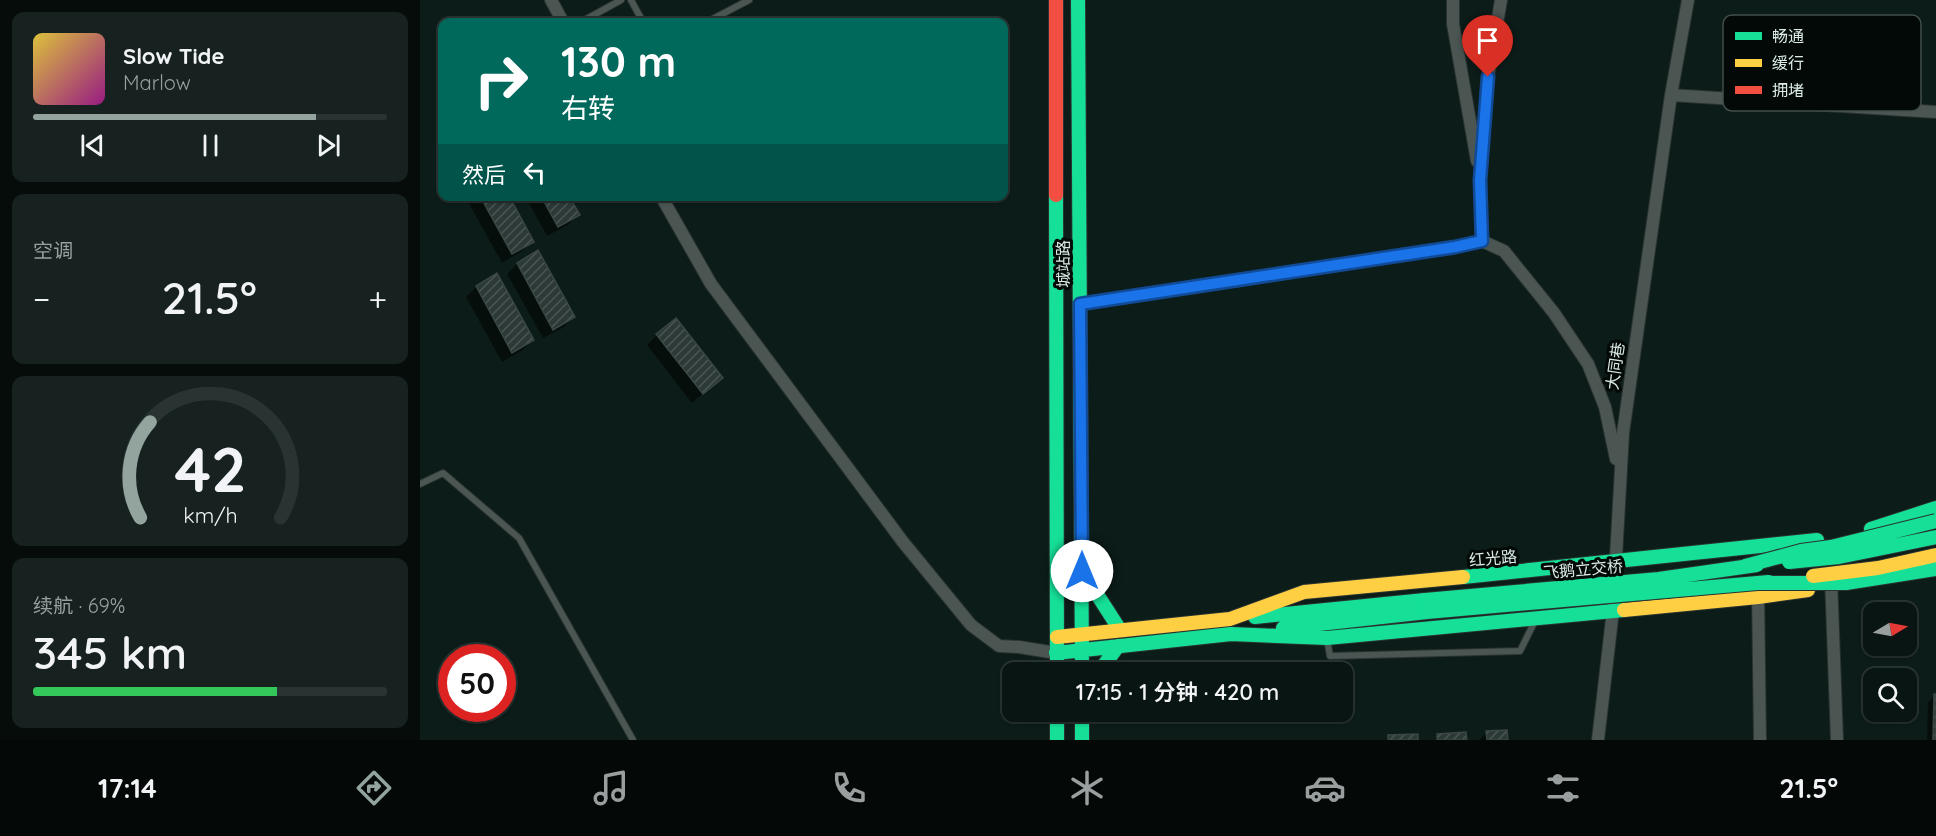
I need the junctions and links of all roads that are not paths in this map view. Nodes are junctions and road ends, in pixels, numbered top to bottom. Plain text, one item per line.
1 (551, 0) edge
2 (621, 0) edge
3 (631, 0) edge
4 (749, 0) edge
5 (1056, 0) edge
6 (1078, 0) edge
7 (1453, 0) edge
8 (1501, 0) edge
9 (1688, 0) edge
10 (561, 18) edge
11 (588, 18) edge
12 (642, 18) edge
13 (715, 18) edge
14 (1671, 95) junction
15 (1723, 98) edge
16 (1920, 111) edge
17 (1936, 112) edge
18 (1480, 180) junction
19 (664, 201) edge
20 (1482, 241) junction
21 (1080, 304) junction
22 (1620, 477) junction
23 (420, 484) edge
24 (1936, 508) edge
25 (1936, 521) edge
26 (1850, 536) junction
27 (1936, 537) edge
28 (1830, 538) junction
29 (1758, 547) junction
30 (1936, 555) edge
31 (1616, 562) junction
32 (1746, 566) junction
33 (1936, 570) edge
34 (1082, 571) junction
35 (1832, 586) junction
36 (1757, 590) junction
37 (1426, 606) junction
38 (1613, 610) junction
39 (1537, 618) junction
40 (1230, 619) junction
41 (1120, 630) junction
42 (1082, 634) junction
43 (1232, 634) junction
44 (1057, 637) junction
45 (1327, 638) junction
46 (1118, 646) junction
47 (1082, 650) junction
48 (1056, 653) junction
49 (1056, 662) edge
50 (1082, 662) edge
51 (1106, 662) edge
52 (1057, 722) edge
53 (1082, 722) edge
54 (633, 740) edge
55 (1057, 740) edge
56 (1082, 740) edge
57 (1598, 740) edge
58 (1760, 740) edge
59 (1838, 740) edge

1 - 10 street
2 - 11 lane
3 - 12 lane
4 - 13 lane
5 - 44 main road, 城站路
6 - 21 main road, 城站路
7 - 18 street
8 - 18 street
9 - 14 street, 大同巷
14 - 15 street
14 - 22 street, 大同巷
16 - 17 street
18 - 20 street
19 - 48 street
20 - 21 street
20 - 22 street
21 - 34 main road, 城站路
22 - 31 street, 大同巷
23 - 54 lane
24 - 26 main road
25 - 26 main road, 红光路
25 - 32 main road, bridge
26 - 28 main road, 红光路
27 - 32 main road, 飞鹅立交桥, bridge
28 - 29 main road, 红光路
28 - 35 street
29 - 31 main road, 红光路
29 - 36 street
30 - 36 main road, 飞鹅立交桥, bridge
31 - 38 street, 大同巷
31 - 40 main road, 红光路
32 - 37 main road, 飞鹅立交桥, bridge
33 - 35 main road
33 - 36 main road, bridge
34 - 41 main road
34 - 42 main road, 城站路
35 - 36 main road
35 - 59 street
36 - 37 main road, 飞鹅立交桥, bridge
36 - 38 main road
36 - 58 street
37 - 40 main road, 飞鹅立交桥
37 - 43 main road, 飞鹅立交桥
38 - 39 main road
38 - 57 street, 大同巷
39 - 45 main road
39 - 45 lane
40 - 41 main road, 红光路
41 - 42 main road, 红光路
42 - 44 main road, 红光路
42 - 47 main road, 城站路
43 - 45 main road
43 - 46 main road
44 - 48 main road, 城站路
46 - 47 main road
46 - 51 main road
47 - 48 main road
47 - 50 main road, 城站路
48 - 49 main road, 城站路
52 - 55 main road
53 - 56 main road

